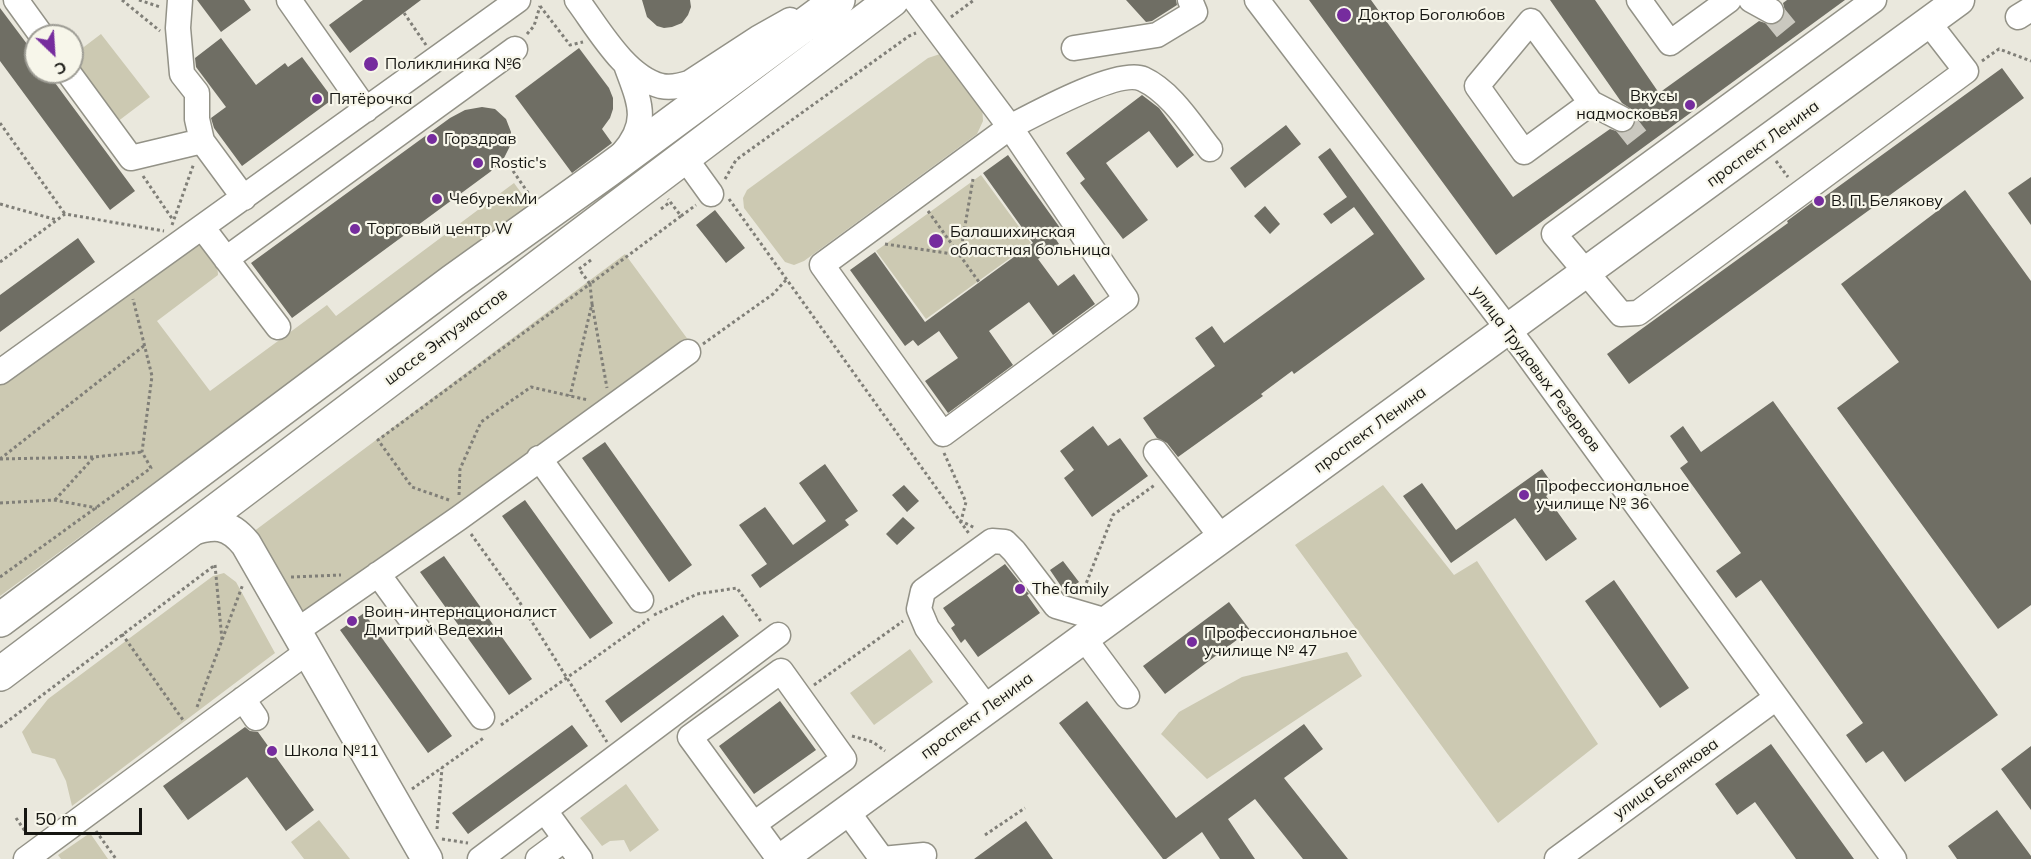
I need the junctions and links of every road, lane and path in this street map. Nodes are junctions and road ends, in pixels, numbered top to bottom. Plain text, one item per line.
1 (16, 0) edge
2 (122, 0) edge
3 (180, 0) edge
4 (289, 0) edge
5 (518, 0) edge
6 (576, 0) edge
7 (825, 0) edge
8 (838, 0) edge
9 (892, 0) edge
10 (915, 0) edge
11 (974, 0) edge
12 (1190, 0) edge
13 (1257, 0) edge
14 (1639, 0) edge
15 (1729, 0) edge
16 (1874, 0) edge
17 (1959, 0) edge
18 (404, 13) dead end
19 (1928, 22) junction
20 (33, 24) edge
21 (937, 27) junction
22 (427, 46) dead end
23 (180, 48) junction
24 (1074, 48) dead end
25 (515, 49) joint
26 (589, 51) dead end
27 (2031, 61) edge
28 (626, 65) junction
29 (1966, 71) junction
30 (415, 75) junction
31 (77, 84) edge
32 (1591, 103) junction
33 (437, 106) junction
34 (366, 110) junction
35 (1622, 119) tunnel mouth
36 (0, 123) edge
37 (1010, 127) junction
38 (202, 141) junction
39 (1210, 149) dead end
40 (977, 151) junction
41 (130, 158) junction
42 (685, 158) junction
43 (608, 170) junction
44 (513, 171) dead end
45 (719, 193) junction
46 (916, 195) junction
47 (244, 198) junction
48 (533, 199) dead end
49 (0, 204) edge
50 (661, 208) dead end
51 (65, 214) junction
52 (57, 220) junction
53 (174, 220) junction
54 (190, 226) junction
55 (254, 239) junction
56 (856, 239) junction
57 (960, 255) junction
58 (226, 259) junction
59 (591, 260) dead end
60 (0, 262) edge
61 (1587, 272) junction
62 (128, 278) junction
63 (787, 279) junction
64 (979, 282) dead end
65 (590, 284) junction
66 (592, 304) junction
67 (278, 327) dead end
68 (1509, 329) junction
69 (145, 345) junction
70 (688, 352) joint
71 (0, 372) edge
72 (570, 396) junction
73 (611, 407) junction
74 (943, 434) junction
75 (142, 452) junction
76 (1156, 452) dead end
77 (94, 457) junction
78 (539, 458) junction
79 (0, 459) edge
80 (1172, 472) junction
81 (264, 474) junction
82 (54, 500) junction
83 (0, 503) edge
84 (98, 508) junction
85 (459, 518) junction
86 (961, 521) junction
87 (189, 531) junction
88 (1222, 538) junction
89 (246, 544) junction
90 (981, 549) junction
91 (350, 574) dead end
92 (378, 574) junction
93 (0, 577) edge
94 (285, 577) dead end
95 (244, 581) dead end
96 (737, 588) dead end
97 (641, 600) dead end
98 (919, 609) junction
99 (0, 620) edge
100 (1088, 624) junction
101 (122, 634) junction
102 (778, 635) dead end
103 (301, 642) junction
104 (222, 643) junction
105 (0, 674) edge
106 (568, 677) junction
107 (811, 688) dead end
108 (1127, 696) dead end
109 (1776, 698) junction
110 (197, 707) dead end
111 (987, 708) junction
112 (488, 724) junction
113 (0, 727) edge
114 (189, 728) dead end
115 (616, 757) junction
116 (442, 768) junction
117 (409, 792) dead end
118 (1025, 808) dead end
119 (544, 811) junction
120 (847, 811) junction
121 (90, 822) dead end
122 (754, 824) junction
123 (985, 835) dead end
124 (565, 839) junction
125 (488, 853) edge
126 (924, 855) dead end
127 (26, 859) edge
128 (116, 859) edge
129 (427, 859) edge
130 (538, 859) edge
131 (580, 859) edge
132 (780, 859) edge
133 (882, 859) edge
134 (1557, 859) edge
135 (1894, 859) edge

1 - 20 street
2 - 23 path
3 - 23 street
4 - 34 street
5 - 30 street
6 - 28 street
7 - 28 street
8 - 43 highway
9 - 42 highway, шоссе Энтузиастов
10 - 21 street
11 - 21 path
12 - 24 street
13 - 68 street, улица Трудовых Резервов
14 - 15 street
16 - 61 street
17 - 19 main road, проспект Ленина
18 - 22 path
19 - 29 street
19 - 61 main road, проспект Ленина
21 - 37 street
21 - 45 path
23 - 38 street
25 - 26 path
25 - 33 street
27 - 29 path
28 - 43 street
29 - 61 street
30 - 33 street
30 - 34 street
31 - 41 street
32 - 32 street
32 - 35 street
33 - 55 street
34 - 47 street
36 - 51 path
37 - 39 street
37 - 40 street
37 - 74 street
38 - 41 street
38 - 47 street
38 - 53 path
40 - 46 street
40 - 57 path
41 - 53 path
42 - 45 street
42 - 81 highway, шоссе Энтузиастов
43 - 99 highway
44 - 48 path
45 - 63 path
46 - 56 street
46 - 57 path
47 - 54 street
49 - 52 path
50 - 65 path
51 - 52 path
51 - 53 path
52 - 60 path
53 - 54 path
54 - 55 street
54 - 58 street
54 - 62 street
55 - 58 street
56 - 57 path
56 - 74 street
57 - 64 path
58 - 67 street
59 - 65 path
61 - 68 main road, проспект Ленина
62 - 69 path
62 - 71 street
63 - 70 path
63 - 86 path
65 - 66 path
65 - 72 path
66 - 72 path
66 - 73 path
68 - 88 main road, проспект Ленина
68 - 109 street, улица Трудовых Резервов
69 - 75 path
69 - 79 path
70 - 73 street
72 - 73 path
73 - 78 street
74 - 86 path
75 - 77 path
75 - 84 path
76 - 80 street
77 - 79 path
77 - 82 path
78 - 85 street
78 - 97 street
80 - 88 street
80 - 100 path
81 - 87 highway, шоссе Энтузиастов
81 - 89 main road
82 - 83 path
82 - 84 path
84 - 93 path
85 - 92 street
85 - 106 path
86 - 90 path
87 - 89 main road
87 - 105 highway, шоссе Энтузиастов
88 - 100 main road, проспект Ленина
89 - 103 main road
90 - 98 street
90 - 100 street
91 - 94 path
92 - 103 street
92 - 112 street
95 - 104 path
96 - 106 path
98 - 107 path
98 - 111 street
100 - 108 street
100 - 111 main road, проспект Ленина
101 - 104 path
101 - 113 path
101 - 114 path
102 - 115 street
103 - 127 street
103 - 129 main road
104 - 110 path
106 - 112 path
106 - 115 path
109 - 134 street, улица Белякова
109 - 135 street, улица Трудовых Резервов
111 - 120 main road, проспект Ленина
112 - 116 path
115 - 119 street
116 - 117 path
116 - 125 path
118 - 123 path
119 - 124 street
119 - 125 street
120 - 132 main road, проспект Ленина
120 - 133 street
121 - 128 path
122 - 122 street
122 - 132 street
124 - 130 street
124 - 131 street
126 - 133 street

